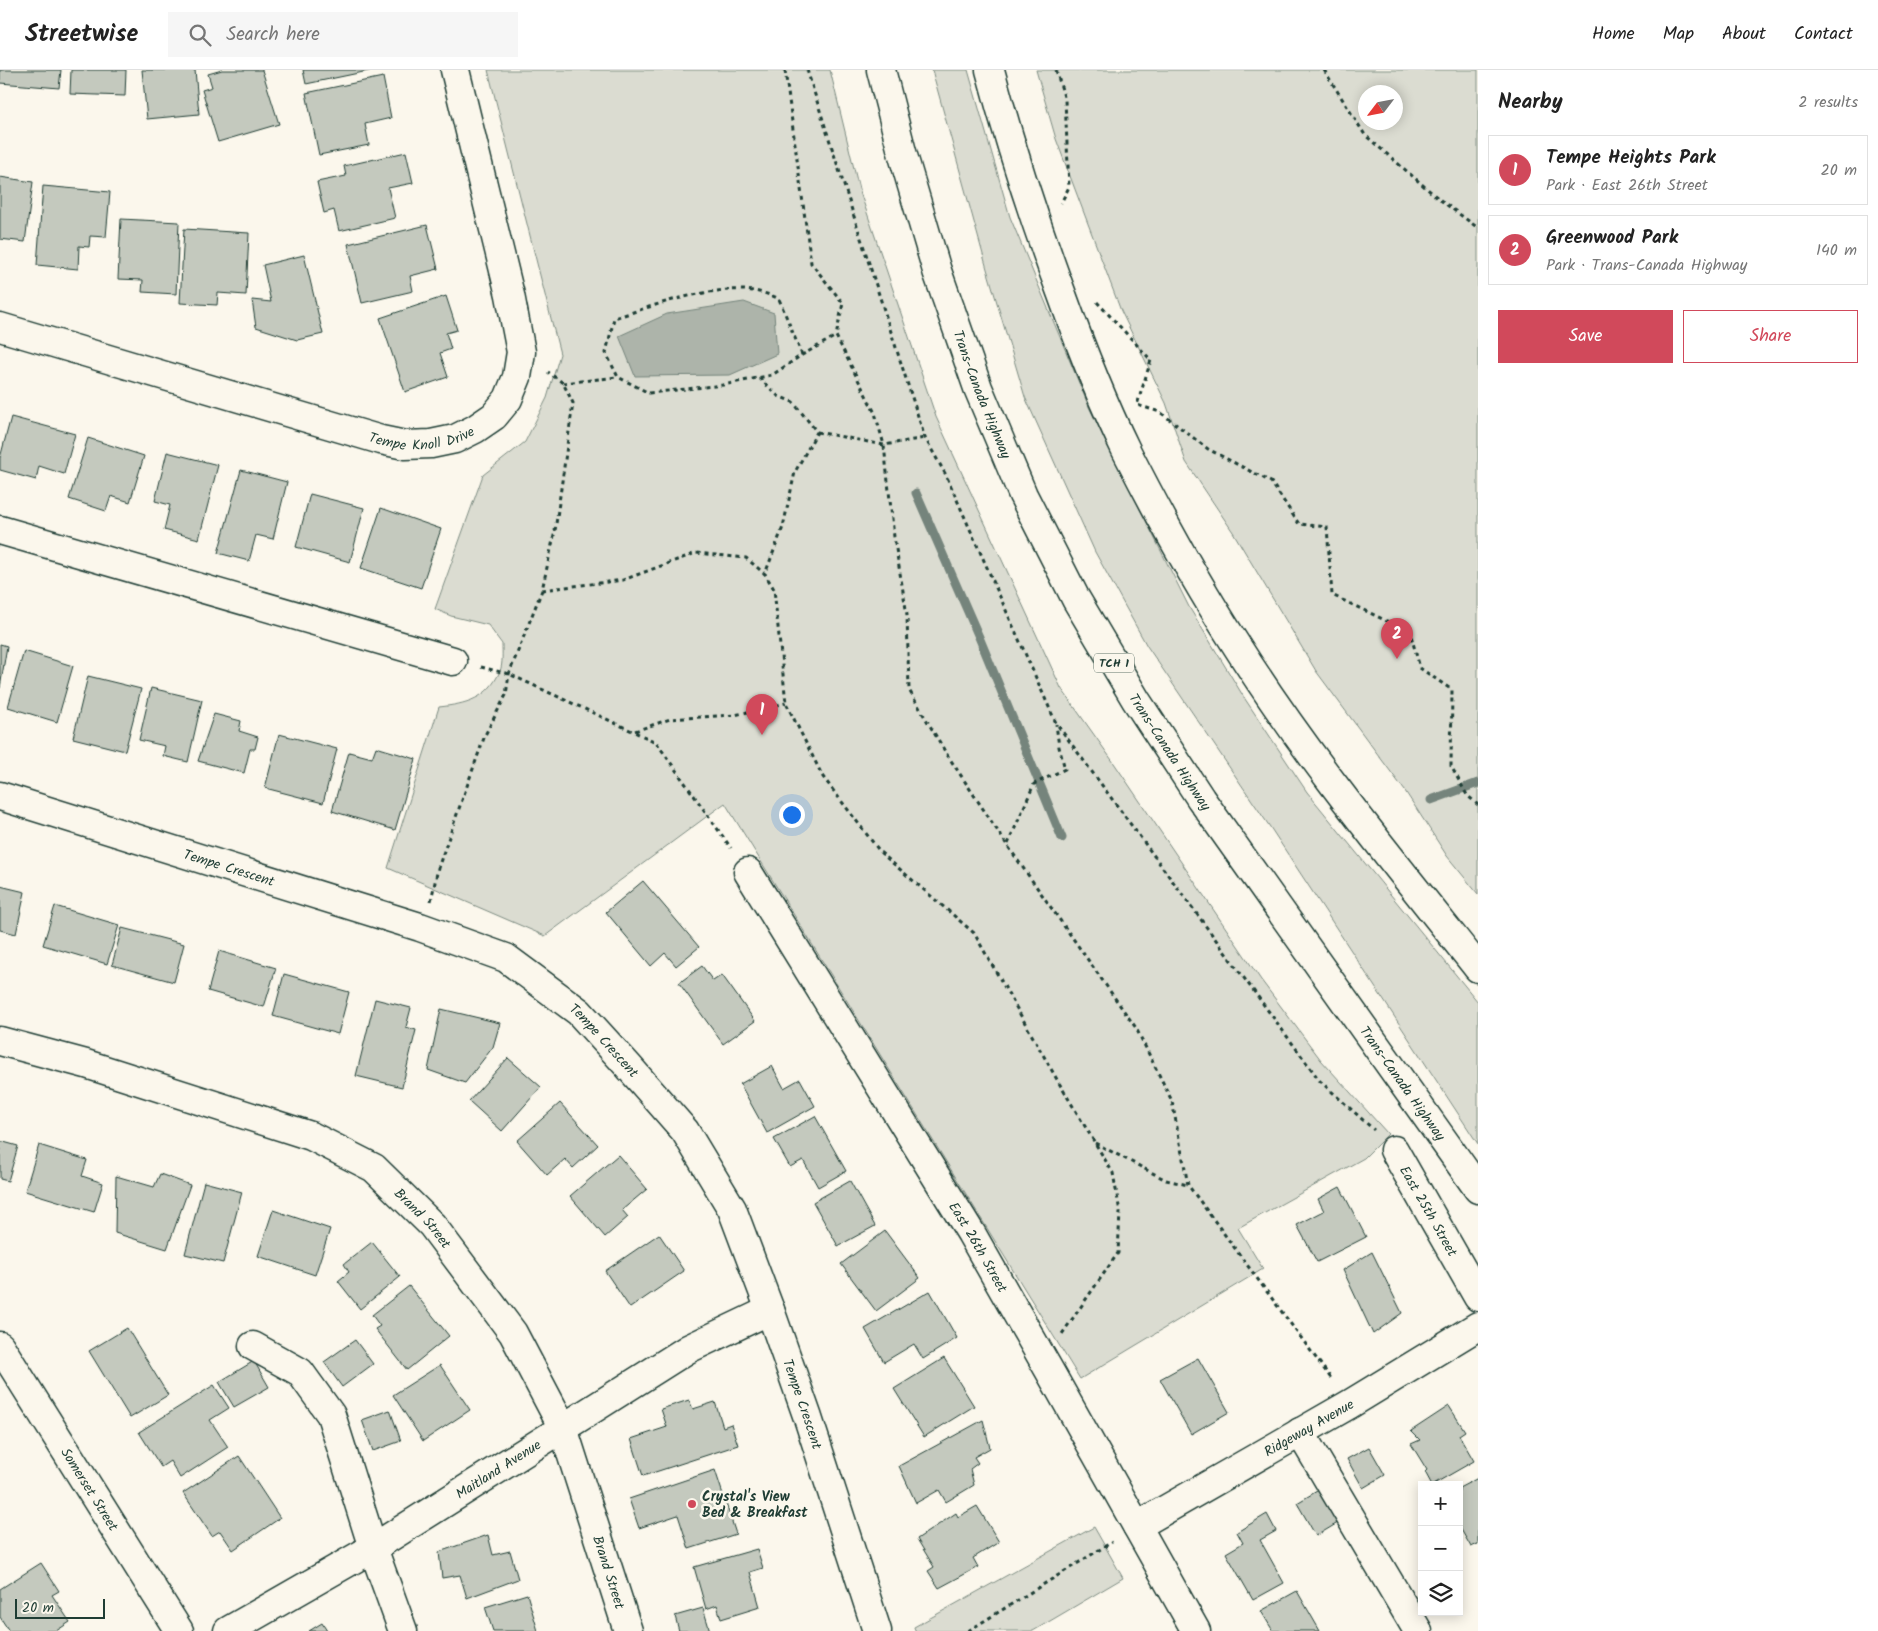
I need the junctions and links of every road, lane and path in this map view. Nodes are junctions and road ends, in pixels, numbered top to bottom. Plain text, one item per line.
1 (455, 70) edge
2 (785, 70) edge
3 (806, 70) edge
4 (881, 70) edge
5 (990, 70) edge
6 (1056, 70) edge
7 (1324, 70) edge
8 (1062, 211) dead end
9 (1478, 228) edge
10 (1092, 297) dead end
11 (0, 327) edge
12 (836, 336) junction
13 (521, 352) junction
14 (802, 355) junction
15 (618, 378) junction
16 (758, 378) junction
17 (563, 383) junction
18 (817, 432) junction
19 (925, 438) junction
20 (884, 445) junction
21 (0, 530) edge
22 (765, 574) junction
23 (542, 590) junction
24 (453, 662) joint
25 (509, 674) junction
26 (786, 703) junction
27 (1056, 723) junction
28 (634, 731) junction
29 (0, 796) edge
30 (1478, 805) edge
31 (1007, 845) junction
32 (748, 872) joint
33 (430, 904) dead end
34 (1478, 968) edge
35 (0, 1042) edge
36 (1094, 1142) junction
37 (1394, 1150) joint
38 (1188, 1185) junction
39 (1478, 1189) edge
40 (1478, 1297) edge
41 (770, 1310) junction
42 (1478, 1326) edge
43 (1031, 1337) junction
44 (0, 1346) edge
45 (253, 1346) dead end
46 (1350, 1404) junction
47 (563, 1428) junction
48 (1300, 1432) junction
49 (1137, 1526) junction
50 (374, 1548) junction
51 (178, 1631) edge
52 (228, 1631) edge
53 (403, 1631) edge
54 (628, 1631) edge
55 (877, 1631) edge
56 (968, 1631) edge
57 (1196, 1631) edge
58 (1418, 1631) edge

1 - 13 main road, Tempe Knoll Drive
2 - 12 path
3 - 19 path
4 - 39 main road, Trans-Canada Highway / TCH 1
5 - 34 main road
6 - 8 path
7 - 9 path
10 - 30 path
11 - 13 main road, Tempe Knoll Drive
12 - 14 path
12 - 20 path
13 - 17 path
14 - 15 path
14 - 16 path
15 - 16 path
15 - 17 path
16 - 18 path
17 - 23 path
18 - 20 path
18 - 22 path
19 - 20 path
19 - 27 path
20 - 31 path
21 - 24 main road
22 - 23 path
22 - 26 path
23 - 25 path
24 - 25 path
25 - 28 path
25 - 33 path
26 - 28 path
26 - 36 path
27 - 31 path
27 - 37 path
28 - 32 path
29 - 41 main road, Tempe Crescent
31 - 38 path
32 - 43 main road, East 26th Street
35 - 47 main road, Brand Street
36 - 38 path
36 - 43 path
37 - 40 main road, East 25th Street
38 - 46 path
41 - 47 main road, Maitland Avenue
41 - 55 main road, Tempe Crescent
42 - 46 main road, Ridgeway Avenue
43 - 49 main road, East 26th Street
44 - 51 main road, Somerset Street
45 - 50 main road
46 - 48 main road, Ridgeway Avenue
47 - 50 main road, Maitland Avenue
47 - 54 main road, Brand Street
48 - 49 main road, Ridgeway Avenue
48 - 58 main road
49 - 56 path
49 - 57 main road, East 26th Street
50 - 52 main road, Maitland Avenue
50 - 53 main road

